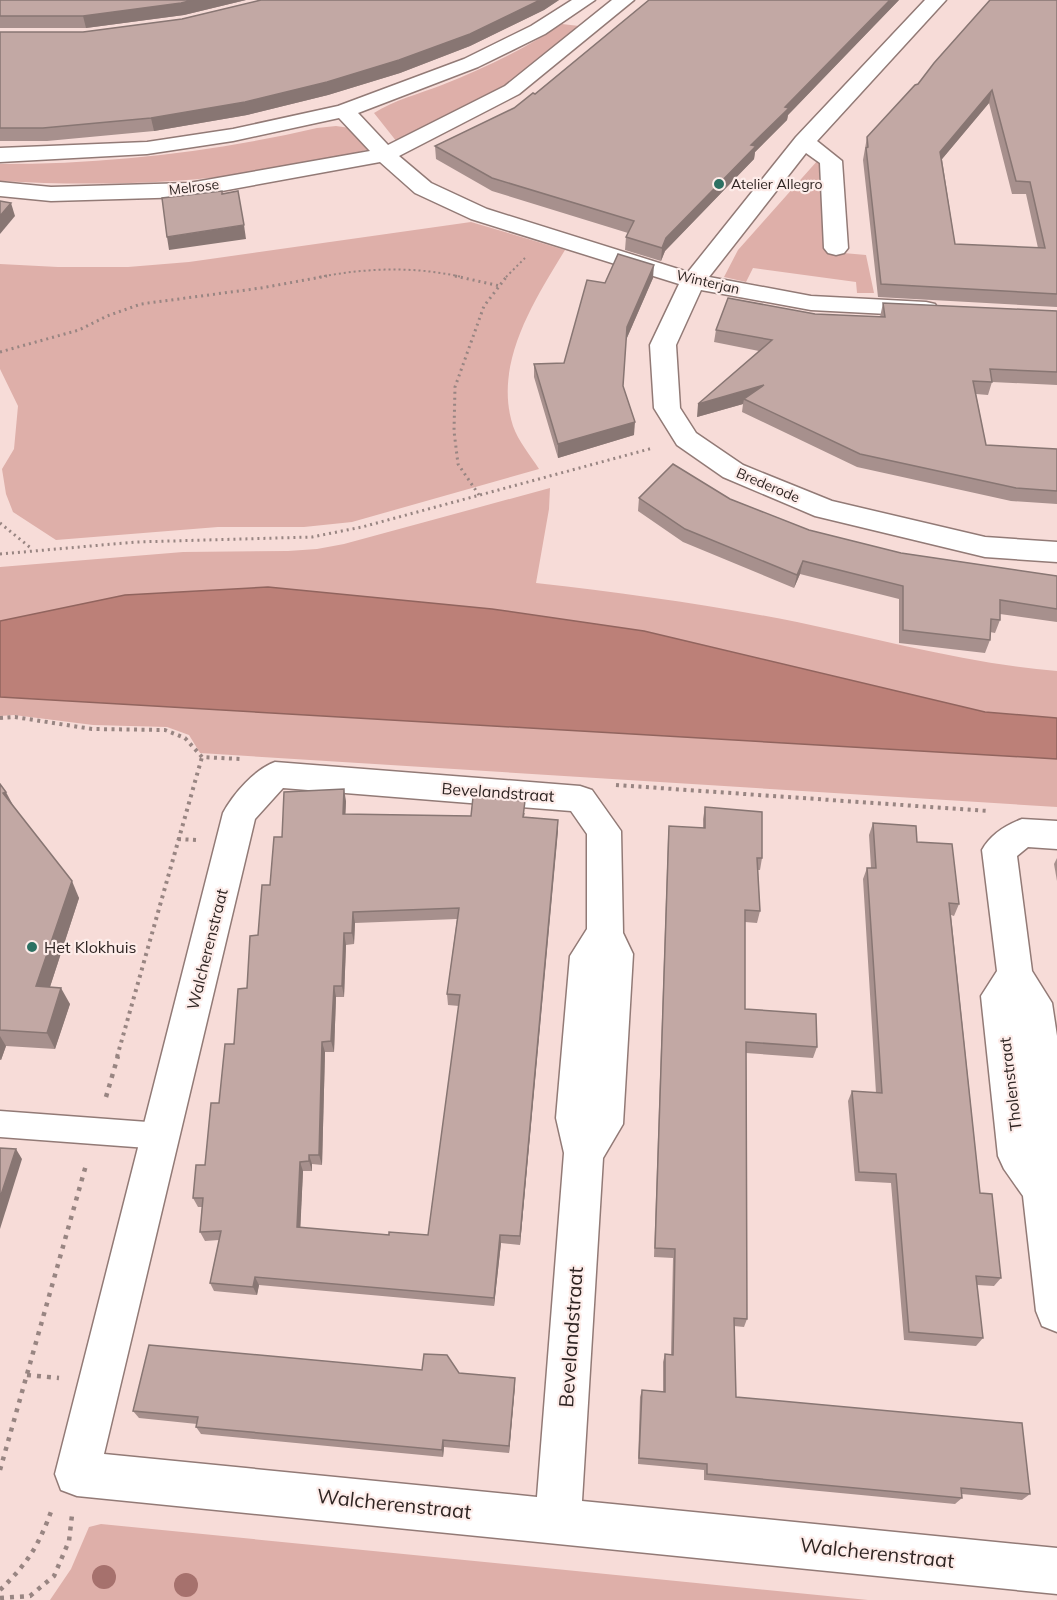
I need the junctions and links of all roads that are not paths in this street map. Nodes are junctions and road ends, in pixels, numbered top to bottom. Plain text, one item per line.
1 (585, 0) edge
2 (624, 0) edge
3 (936, 0) edge
4 (344, 111) junction
5 (804, 142) junction
6 (0, 155) edge
7 (385, 155) junction
8 (0, 189) edge
9 (836, 248) dead end
10 (693, 280) junction
11 (950, 310) edge
12 (1057, 552) edge
13 (260, 767) joint
14 (1057, 835) edge
15 (0, 1124) edge
16 (161, 1136) junction
17 (1057, 1311) edge
18 (558, 1520) junction
19 (1057, 1571) edge

1 - 4 street
2 - 7 street, Melrose
3 - 5 street, Brederode
4 - 6 street
4 - 7 street
5 - 9 street
5 - 10 street, Brederode
7 - 8 street, Melrose
7 - 10 street, Winterjan
10 - 11 street, Winterjan
10 - 12 street, Brederode
13 - 16 street, Walcherenstraat
13 - 18 street, Bevelandstraat
14 - 17 street, Tholenstraat
15 - 16 lane
16 - 18 street, Walcherenstraat
18 - 19 street, Walcherenstraat

